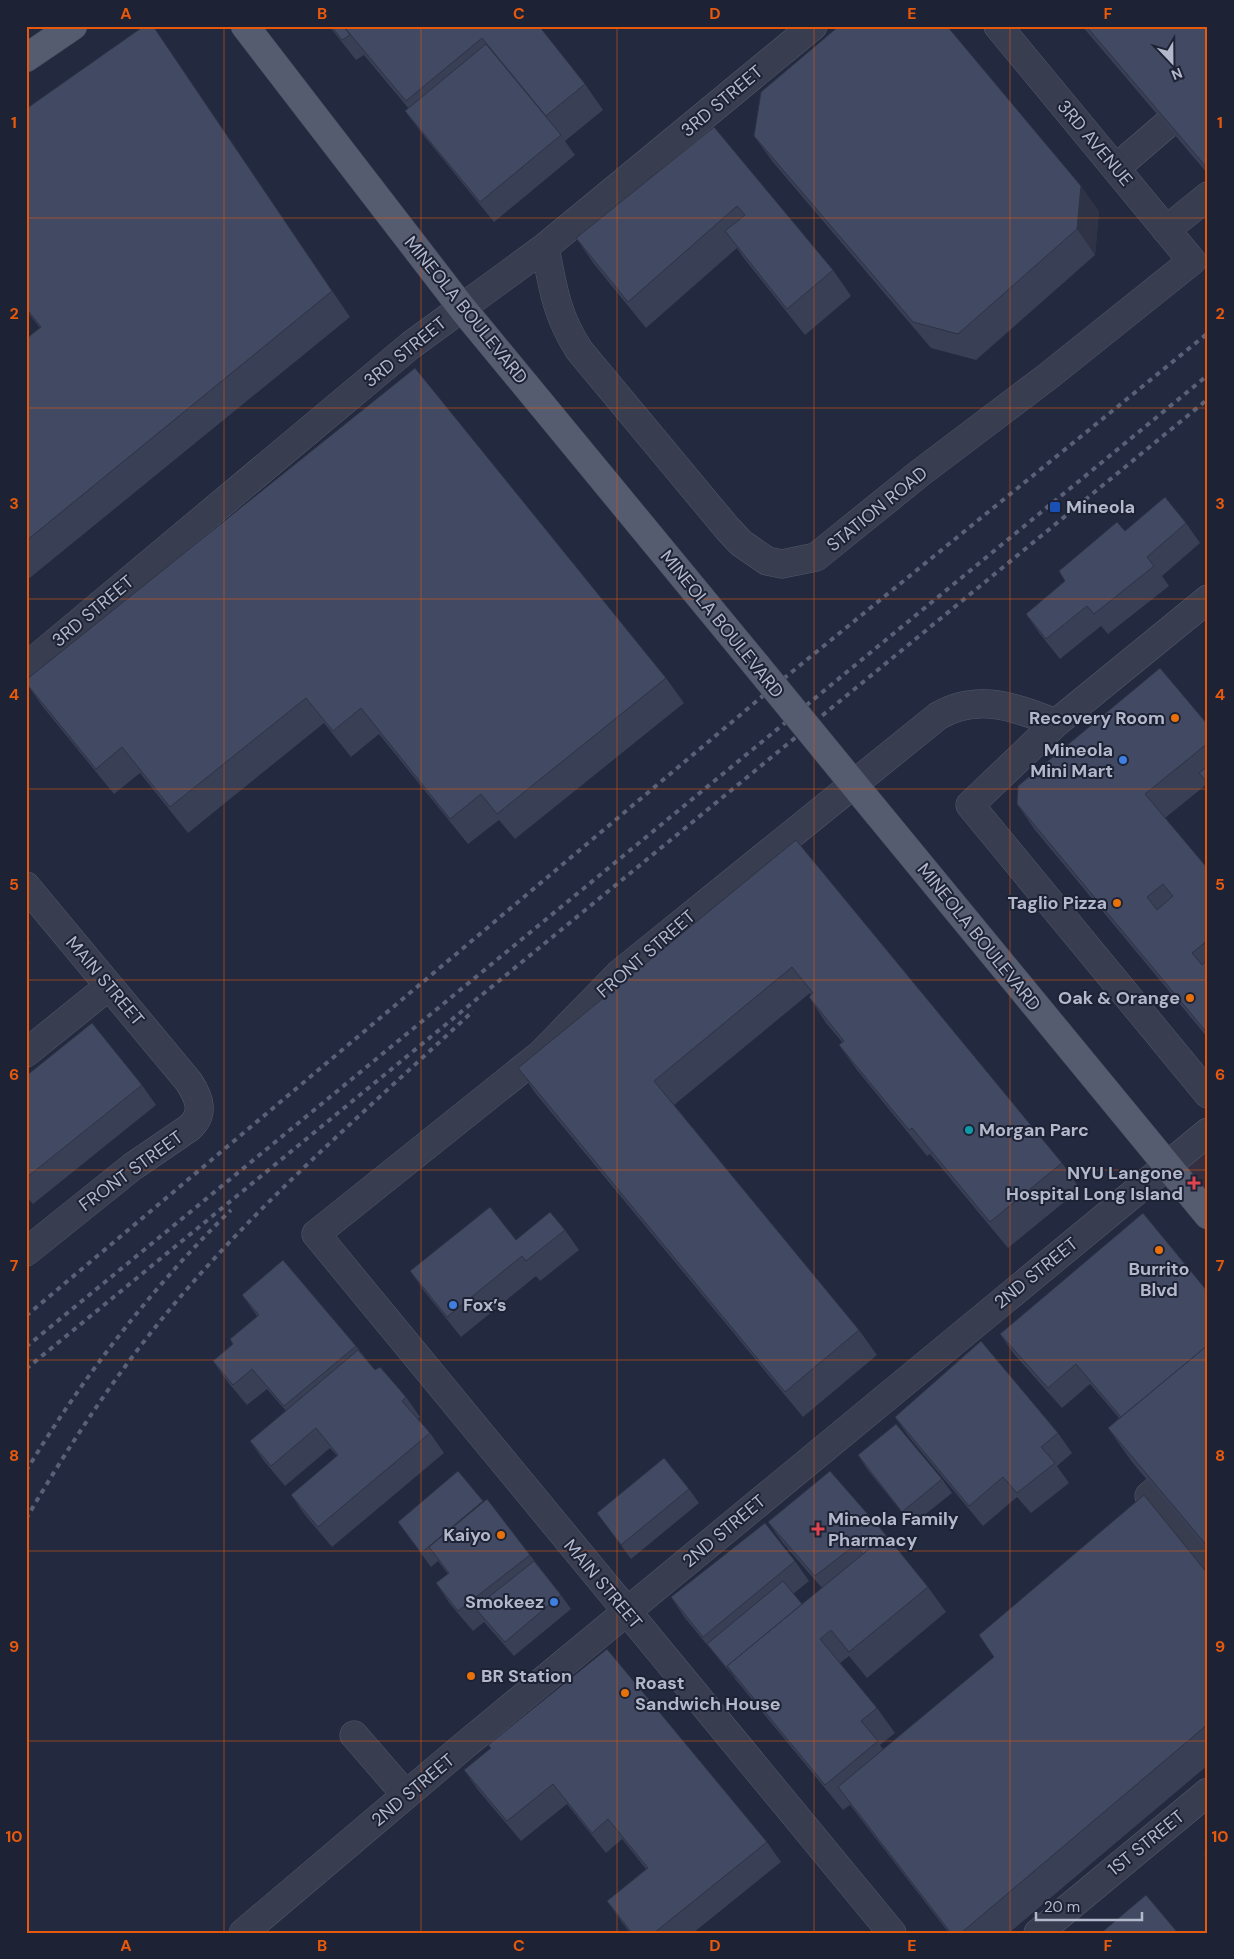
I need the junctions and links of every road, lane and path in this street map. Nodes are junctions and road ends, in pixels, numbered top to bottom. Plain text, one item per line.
1 (73, 26) edge
2 (245, 26) edge
3 (813, 26) edge
4 (998, 26) edge
5 (26, 58) edge
6 (1166, 125) edge
7 (1116, 168) junction
8 (1208, 196) edge
9 (1166, 230) junction
10 (545, 247) junction
11 (1192, 261) joint
12 (462, 308) junction
13 (1208, 599) edge
14 (26, 667) edge
15 (1056, 724) junction
16 (26, 886) edge
17 (109, 986) junction
18 (26, 1053) edge
19 (184, 1076) joint
20 (1208, 1094) edge
21 (1208, 1132) edge
22 (1167, 1166) junction
23 (1208, 1215) edge
24 (316, 1234) joint
25 (26, 1252) edge
26 (1156, 1490) edge
27 (1208, 1564) edge
28 (626, 1612) junction
29 (354, 1735) dead end
30 (1208, 1792) edge
31 (406, 1795) junction
32 (243, 1933) edge
33 (892, 1933) edge
34 (1038, 1933) edge

1 - 5 main road
2 - 12 main road, MINEOLA BOULEVARD
3 - 10 street, 3RD STREET
4 - 7 street, 3RD AVENUE
6 - 7 street
7 - 9 street, 3RD AVENUE
8 - 9 street
9 - 11 street, 3RD AVENUE
10 - 11 street, STATION ROAD
10 - 12 street, 3RD STREET
12 - 14 street, 3RD STREET
12 - 22 main road, MINEOLA BOULEVARD, bridge
13 - 15 street
15 - 20 street
15 - 24 street, FRONT STREET
16 - 17 street, MAIN STREET
17 - 18 street
17 - 19 street, MAIN STREET
19 - 25 street, FRONT STREET
21 - 22 street, 2ND STREET
22 - 23 main road, MINEOLA BOULEVARD
22 - 28 street, 2ND STREET
24 - 28 street, MAIN STREET
26 - 27 street
28 - 31 street, 2ND STREET
28 - 33 street, MAIN STREET
29 - 31 street
30 - 34 street, 1ST STREET
31 - 32 street, 2ND STREET

